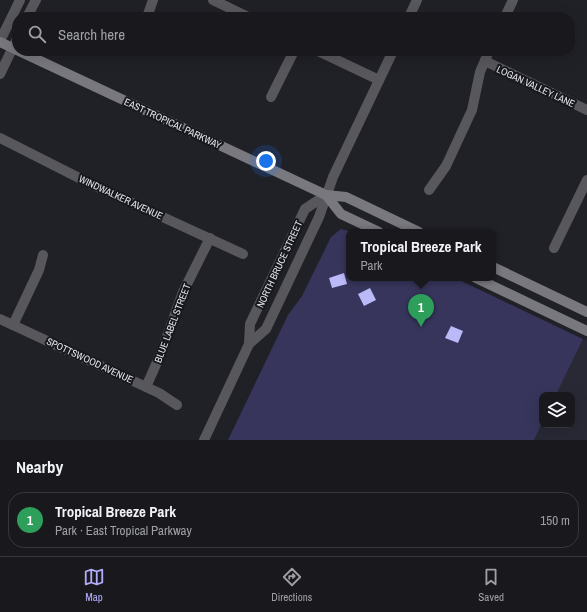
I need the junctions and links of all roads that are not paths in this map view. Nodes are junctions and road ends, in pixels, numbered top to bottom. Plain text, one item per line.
1 (20, 0) edge
2 (36, 0) edge
3 (153, 0) edge
4 (213, 0) edge
5 (418, 0) edge
6 (513, 0) edge
7 (14, 12) edge
8 (30, 12) edge
9 (149, 12) edge
10 (238, 12) edge
11 (412, 12) edge
12 (507, 12) edge
13 (12, 17) edge
14 (0, 42) edge
15 (12, 46) edge
16 (12, 54) edge
17 (35, 56) edge
18 (292, 56) edge
19 (329, 56) edge
20 (391, 56) edge
21 (487, 56) edge
22 (485, 61) junction
23 (0, 74) edge
24 (379, 80) junction
25 (271, 97) dead end
26 (587, 110) edge
27 (0, 138) edge
28 (587, 180) edge
29 (429, 190) dead end
30 (326, 195) junction
31 (373, 229) edge
32 (413, 229) edge
33 (210, 238) junction
34 (554, 248) dead end
35 (243, 254) dead end
36 (43, 255) dead end
37 (496, 268) edge
38 (482, 281) edge
39 (587, 312) edge
40 (0, 319) edge
41 (13, 325) junction
42 (587, 331) edge
43 (249, 344) junction
44 (146, 387) junction
45 (177, 405) dead end
46 (204, 440) edge

1 - 7 street
2 - 8 street
3 - 9 street
4 - 10 street
5 - 11 street
6 - 12 street
13 - 14 street
14 - 15 main road, EAST TROPICAL PARKWAY
16 - 23 street
17 - 30 main road, EAST TROPICAL PARKWAY
18 - 25 street
19 - 24 street
20 - 24 street, NORTH BRUCE STREET
21 - 22 street
22 - 26 street, LOGAN VALLEY LANE
22 - 29 street
24 - 30 street, NORTH BRUCE STREET
27 - 33 street, WINDWALKER AVENUE
28 - 34 street
30 - 31 main road, EAST TROPICAL PARKWAY
30 - 32 main road, EAST TROPICAL PARKWAY
30 - 43 street, NORTH BRUCE STREET
30 - 43 street, NORTH BRUCE STREET
33 - 35 street, WINDWALKER AVENUE
33 - 44 street, BLUE LABEL STREET
36 - 41 street
37 - 39 main road
38 - 42 main road
40 - 41 street, SPOTTSWOOD AVENUE
41 - 44 street, SPOTTSWOOD AVENUE
43 - 46 street, NORTH BRUCE STREET
44 - 45 street, SPOTTSWOOD AVENUE

